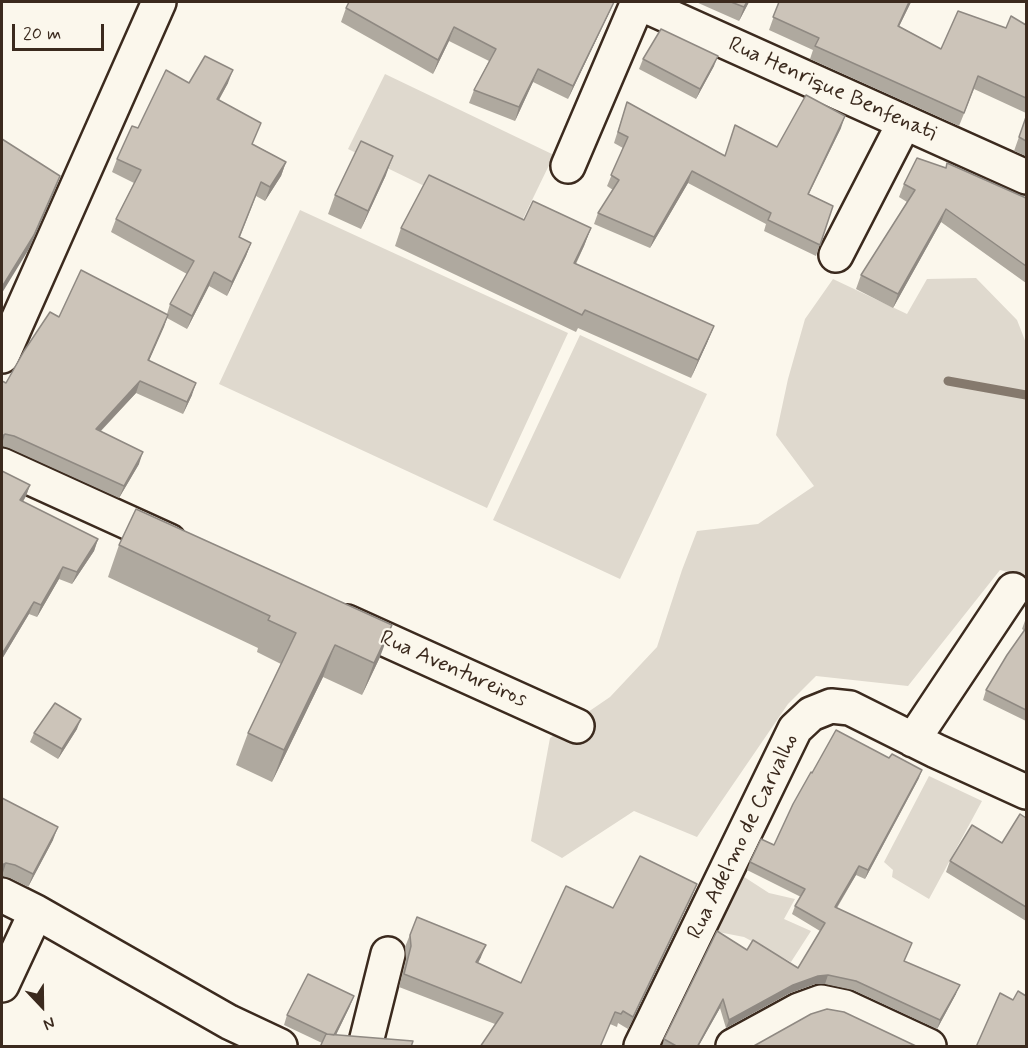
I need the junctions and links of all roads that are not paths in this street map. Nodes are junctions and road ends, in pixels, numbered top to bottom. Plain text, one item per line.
1 (159, 2) edge
2 (638, 2) edge
3 (904, 123) junction
4 (568, 166) dead end
5 (1026, 177) edge
6 (837, 255) dead end
7 (2, 356) edge
8 (2, 465) edge
9 (197, 553) edge
10 (1013, 590) dead end
11 (316, 608) edge
12 (577, 726) dead end
13 (913, 740) junction
14 (1026, 792) edge
15 (2, 895) edge
16 (36, 912) junction
17 (388, 954) dead end
18 (2, 985) edge
19 (280, 1047) edge
20 (365, 1047) edge
21 (641, 1047) edge
22 (733, 1047) edge
23 (929, 1047) edge

1 - 7 street
2 - 3 street, Rua Henrique Benfenati
2 - 4 street
3 - 5 street, Rua Henrique Benfenati
3 - 6 street
8 - 9 street
10 - 13 street
11 - 12 street, Rua Aventureiros
13 - 14 street, Rua Adelmo de Carvalho
13 - 21 street, Rua Adelmo de Carvalho
15 - 16 street
16 - 18 street
16 - 19 street
17 - 20 street
22 - 23 street

